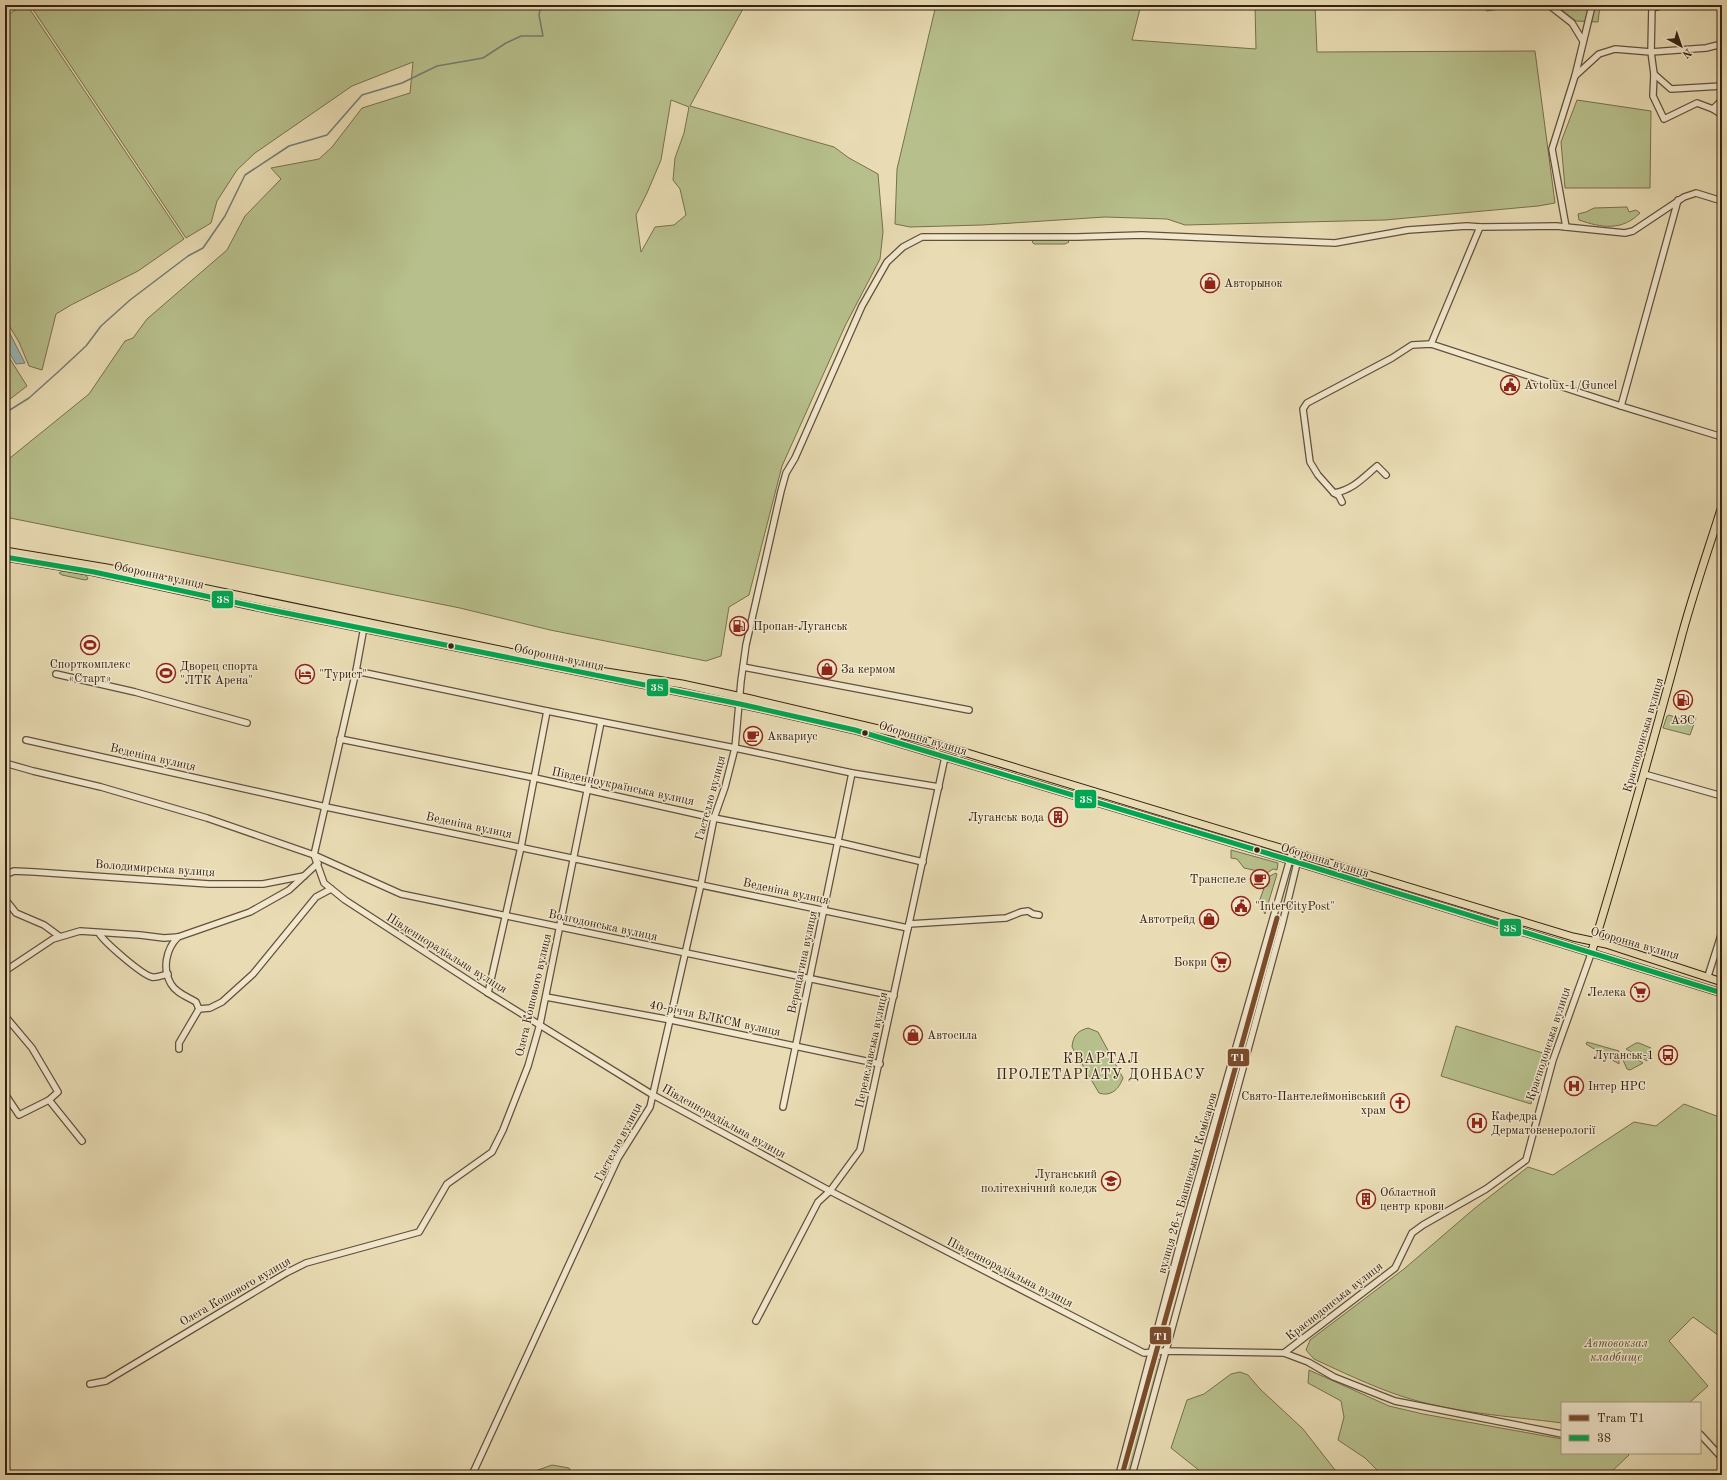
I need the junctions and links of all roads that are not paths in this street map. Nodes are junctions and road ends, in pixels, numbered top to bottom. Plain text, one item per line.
1 (1549, 5) edge
2 (1664, 5) edge
3 (1652, 6) edge
4 (1591, 10) dead end
5 (1583, 41) junction
6 (1722, 44) edge
7 (1651, 52) junction
8 (1654, 74) junction
9 (1574, 76) junction
10 (1722, 86) edge
11 (1722, 100) edge
12 (1713, 109) junction
13 (1722, 115) edge
14 (1678, 200) junction
15 (1722, 201) edge
16 (1566, 227) junction
17 (1480, 228) junction
18 (1430, 344) junction
19 (1620, 406) junction
20 (1722, 437) edge
21 (1386, 475) dead end
22 (1334, 492) junction
23 (1342, 502) dead end
24 (1722, 506) edge
25 (5, 551) edge
26 (5, 557) edge
27 (364, 627) junction
28 (743, 667) junction
29 (356, 671) junction
30 (56, 674) dead end
31 (740, 700) junction
32 (969, 710) dead end
33 (547, 711) junction
34 (601, 722) junction
35 (247, 723) dead end
36 (340, 739) junction
37 (26, 740) dead end
38 (735, 748) junction
39 (945, 757) junction
40 (5, 763) edge
41 (852, 773) junction
42 (1644, 774) junction
43 (535, 778) junction
44 (939, 787) junction
45 (586, 789) junction
46 (1722, 796) edge
47 (326, 807) junction
48 (714, 818) junction
49 (838, 842) junction
50 (521, 847) junction
51 (1296, 853) junction
52 (314, 855) junction
53 (574, 858) junction
54 (1293, 861) junction
55 (923, 862) junction
56 (318, 863) junction
57 (5, 875) edge
58 (304, 876) junction
59 (701, 884) junction
60 (331, 889) junction
61 (5, 899) edge
62 (824, 910) junction
63 (1039, 915) dead end
64 (507, 916) junction
65 (1271, 922) junction
66 (1282, 925) junction
67 (909, 926) junction
68 (560, 928) junction
69 (1722, 932) edge
70 (99, 933) junction
71 (59, 936) junction
72 (178, 937) junction
73 (1595, 942) junction
74 (685, 953) junction
75 (1591, 954) junction
76 (5, 971) edge
77 (168, 974) junction
78 (1708, 976) junction
79 (810, 978) junction
80 (1722, 982) edge
81 (488, 993) junction
82 (1722, 993) edge
83 (894, 996) junction
84 (546, 997) junction
85 (199, 1009) junction
86 (5, 1016) edge
87 (671, 1020) junction
88 (540, 1024) junction
89 (795, 1046) junction
90 (179, 1049) dead end
91 (880, 1064) junction
92 (5, 1094) edge
93 (653, 1095) junction
94 (49, 1100) junction
95 (782, 1107) dead end
96 (82, 1141) dead end
97 (830, 1191) junction
98 (756, 1321) dead end
99 (1165, 1350) junction
100 (1284, 1353) junction
101 (1150, 1354) junction
102 (90, 1384) dead end
103 (1561, 1434) edge
104 (1701, 1435) edge
105 (1722, 1458) edge
106 (472, 1475) edge
107 (1118, 1475) edge
108 (1132, 1475) edge

1 - 5 street
2 - 3 street
3 - 7 street
4 - 5 street
5 - 9 street
6 - 7 street
7 - 8 street
7 - 9 street
8 - 10 street
8 - 12 street
9 - 16 street
11 - 12 street
12 - 13 street
14 - 15 street, Гастелло вулиця
14 - 16 street, Гастелло вулиця
14 - 19 street
16 - 17 street, Гастелло вулиця
17 - 18 street
17 - 28 street, Гастелло вулиця
18 - 19 street
18 - 22 street
19 - 20 street
21 - 22 street
22 - 23 street
24 - 42 main road, Краснодонська вулиця
25 - 31 main road, Оборонна вулиця
26 - 27 main road, Оборонна вулиця
27 - 29 street
27 - 31 main road, Оборонна вулиця
28 - 31 street, Гастелло вулиця
28 - 32 street
29 - 33 street
29 - 36 street
30 - 35 street
31 - 38 street, Гастелло вулиця
31 - 39 main road, Оборонна вулиця
31 - 51 main road, Оборонна вулиця
33 - 34 street
33 - 43 street
34 - 38 street
34 - 45 street, Олега Кошового вулиця
36 - 43 street, Південноукраїнська вулиця
36 - 47 street
37 - 47 street, Веденіна вулиця
38 - 41 street
38 - 48 street, Гастелло вулиця
39 - 44 street, Переяславська вулиця
39 - 54 main road, Оборонна вулиця
40 - 52 street
41 - 44 street
41 - 49 street, Верещагина вулиця
42 - 46 street
42 - 73 main road, Краснодонська вулиця
43 - 45 street, Південноукраїнська вулиця
43 - 50 street
44 - 55 street, Переяславська вулиця
45 - 48 street, Південноукраїнська вулиця
45 - 53 street, Олега Кошового вулиця
47 - 50 street, Веденіна вулиця
47 - 52 street
48 - 49 street, Південноукраїнська вулиця
48 - 59 street, Гастелло вулиця
49 - 55 street, Південноукраїнська вулиця
49 - 62 street, Верещагина вулиця
50 - 53 street, Веденіна вулиця
50 - 64 street
51 - 54 street, вулиця 26-х Бакинських Комісаров
51 - 73 main road, Оборонна вулиця
52 - 56 street, Південнорадіальна вулиця
52 - 64 street, Волгодонська вулиця
53 - 59 street, Веденіна вулиця
53 - 68 street, Олега Кошового вулиця
54 - 65 street, вулиця 26-х Бакинських Комісаров
54 - 66 street, вулиця 26-х Бакинських Комісаров
54 - 75 main road, Оборонна вулиця
55 - 67 street, Переяславська вулиця
56 - 58 street
56 - 60 street, Південнорадіальна вулиця
57 - 58 street, Володимирська вулиця
58 - 72 street
59 - 62 street, Веденіна вулиця
59 - 74 street, Гастелло вулиця
60 - 81 street, Південнорадіальна вулиця
60 - 85 street
61 - 71 street
62 - 67 street, Веденіна вулиця
62 - 79 street, Верещагина вулиця
63 - 67 street, Веденіна вулиця
64 - 68 street, Волгодонська вулиця
64 - 81 street
65 - 66 street
65 - 101 street, вулиця 26-х Бакинських Комісаров
66 - 99 street, вулиця 26-х Бакинських Комісаров
67 - 83 street, Переяславська вулиця
68 - 74 street, Волгодонська вулиця
68 - 84 street, Олега Кошового вулиця
69 - 78 street
70 - 71 street
70 - 72 street
70 - 77 street
71 - 76 street
72 - 77 street
73 - 75 main road, Краснодонська вулиця
73 - 78 main road, Оборонна вулиця
74 - 79 street, Волгодонська вулиця
74 - 87 street, Гастелло вулиця
75 - 82 main road, Оборонна вулиця
75 - 100 street, Краснодонська вулиця
77 - 85 street
78 - 80 main road, Оборонна вулиця
79 - 83 street, Волгодонська вулиця
79 - 89 street, Верещагина вулиця
81 - 88 street, Південнорадіальна вулиця
83 - 91 street, Переяславська вулиця
84 - 87 street, 40-річчя ВЛКСМ вулиця
84 - 88 street, Олега Кошового вулиця
85 - 90 street
86 - 94 street
87 - 89 street, 40-річчя ВЛКСМ вулиця
87 - 93 street, Гастелло вулиця
88 - 93 street, Південнорадіальна вулиця
88 - 102 street, Олега Кошового вулиця
89 - 91 street, 40-річчя ВЛКСМ вулиця
89 - 95 street, Верещагина вулиця
91 - 97 street, Переяславська вулиця
92 - 94 street
93 - 97 street, Південнорадіальна вулиця
93 - 106 street, Гастелло вулиця
94 - 96 street
97 - 98 street, Переяславська вулиця
97 - 101 street, Південнорадіальна вулиця
99 - 100 street, Краснодонська вулиця
99 - 101 street, Краснодонська вулиця
99 - 108 street, вулиця 26-х Бакинських Комісаров
100 - 103 street
101 - 107 street, вулиця 26-х Бакинських Комісаров
104 - 105 street

